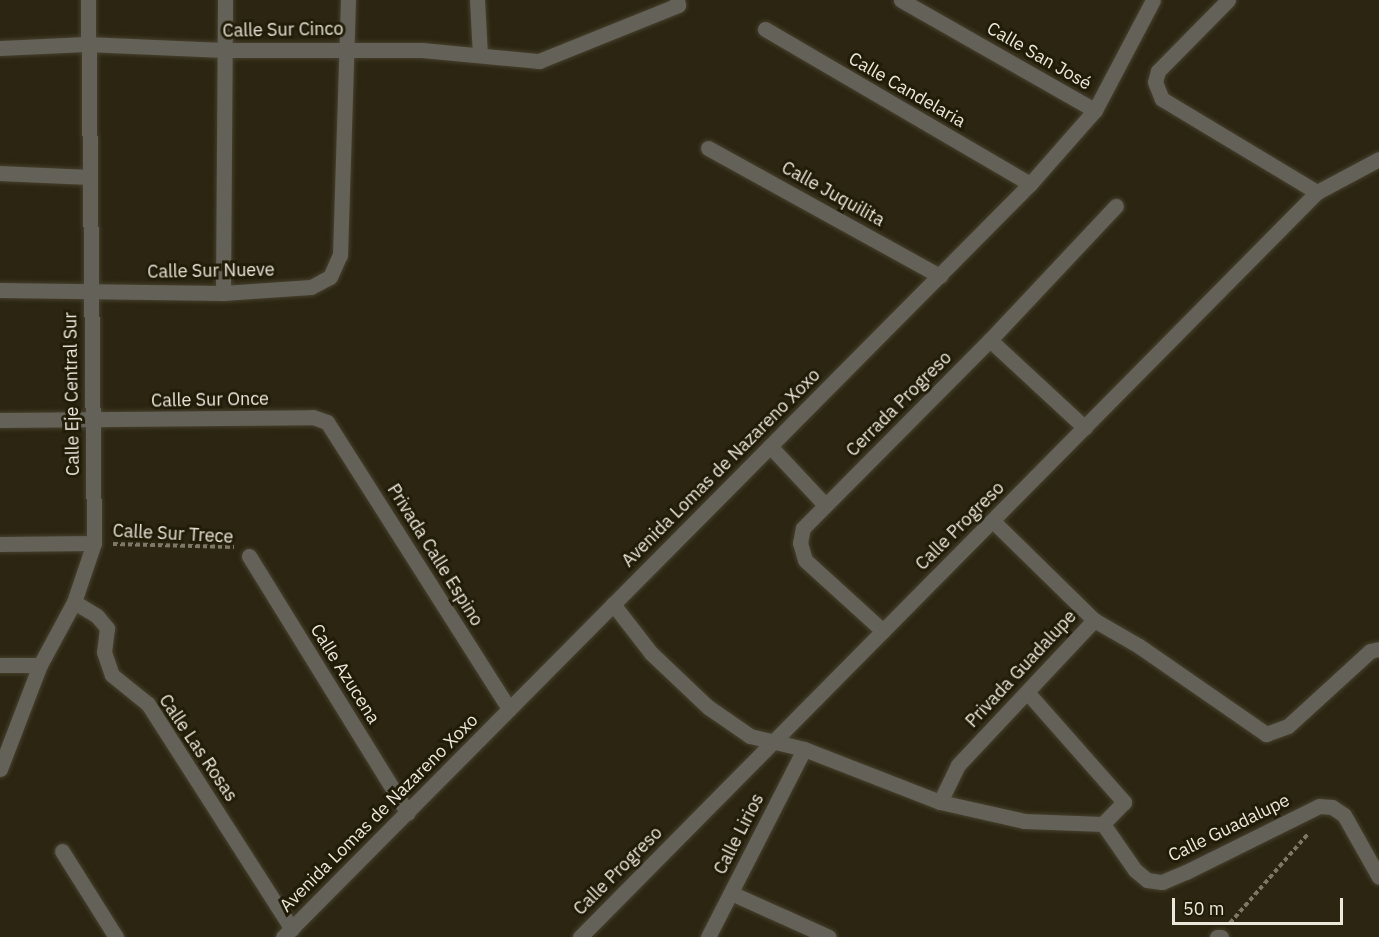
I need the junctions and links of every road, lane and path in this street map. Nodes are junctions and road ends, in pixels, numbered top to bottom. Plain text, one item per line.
1 (88, 0) edge
2 (225, 0) edge
3 (348, 0) edge
4 (477, 0) edge
5 (676, 0) edge
6 (901, 0) edge
7 (1153, 0) edge
8 (1228, 0) edge
9 (765, 29) dead end
10 (87, 44) junction
11 (0, 48) edge
12 (347, 48) junction
13 (224, 50) junction
14 (480, 55) junction
15 (1095, 110) junction
16 (708, 147) dead end
17 (1379, 159) edge
18 (0, 173) edge
19 (88, 177) junction
20 (1030, 184) junction
21 (1317, 192) junction
22 (1116, 206) dead end
23 (940, 276) junction
24 (0, 290) edge
25 (90, 291) junction
26 (223, 293) junction
27 (990, 340) junction
28 (0, 420) edge
29 (92, 422) junction
30 (327, 422) joint
31 (1084, 428) junction
32 (770, 446) junction
33 (825, 505) junction
34 (993, 521) junction
35 (94, 543) junction
36 (0, 544) edge
37 (249, 556) joint
38 (74, 602) junction
39 (613, 604) junction
40 (1094, 620) junction
41 (883, 631) junction
42 (1379, 649) edge
43 (0, 665) edge
44 (40, 665) junction
45 (1027, 692) junction
46 (509, 709) junction
47 (774, 740) junction
48 (804, 748) junction
49 (0, 769) edge
50 (940, 802) junction
51 (408, 813) junction
52 (1103, 824) junction
53 (1310, 832) dead end
54 (62, 851) dead end
55 (1379, 877) edge
56 (731, 893) junction
57 (287, 933) edge
58 (1219, 936) edge
59 (116, 937) edge
60 (580, 937) edge
61 (708, 937) edge
62 (829, 937) edge

1 - 10 street, Calle Eje Central Sur
2 - 13 street
3 - 12 street
4 - 14 street
5 - 14 street, Calle Sur Cinco
6 - 15 street, Calle San José
7 - 15 street, Avenida Lomas de Nazareno Xoxo
8 - 21 street
9 - 20 street, Calle Candelaria
10 - 11 street, Calle Sur Cinco
10 - 13 street, Calle Sur Cinco
10 - 19 street, Calle Eje Central Sur
12 - 13 street, Calle Sur Cinco
12 - 14 street, Calle Sur Cinco
12 - 26 street, Calle Sur Nueve
13 - 26 street
15 - 20 street, Avenida Lomas de Nazareno Xoxo
16 - 23 street, Calle Juquilita
17 - 21 street, Calle Progreso
18 - 19 street
19 - 25 street, Calle Eje Central Sur
20 - 23 street, Avenida Lomas de Nazareno Xoxo
21 - 31 street, Calle Progreso
22 - 27 street, Cerrada Progreso
23 - 32 street, Avenida Lomas de Nazareno Xoxo
24 - 25 street, Calle Sur Nueve
25 - 26 street, Calle Sur Nueve
25 - 29 street, Calle Eje Central Sur
27 - 31 street
27 - 33 street, Cerrada Progreso
28 - 29 street, Calle Sur Once
29 - 30 street, Calle Sur Once
29 - 35 street, Calle Eje Central Sur
30 - 46 street, Privada Calle Espino
31 - 34 street, Calle Progreso
32 - 33 street
32 - 39 street, Avenida Lomas de Nazareno Xoxo
33 - 41 street, Cerrada Progreso
34 - 40 street, Privada Guadalupe
34 - 41 street, Calle Progreso
35 - 36 street
35 - 37 path, Calle Sur Trece
35 - 38 street, Calle Eje Central Sur
37 - 51 street, Calle Azucena
38 - 44 street, Calle Eje Central Sur
38 - 57 street, Calle Las Rosas
39 - 46 street, Avenida Lomas de Nazareno Xoxo
39 - 47 street
40 - 42 street
40 - 45 street, Privada Guadalupe
41 - 47 street, Calle Progreso
43 - 44 street
44 - 49 street, Calle Eje Central Sur
45 - 50 street, Privada Guadalupe
45 - 52 street
46 - 51 street, Avenida Lomas de Nazareno Xoxo
47 - 48 street
47 - 60 street, Calle Progreso
48 - 50 street
48 - 56 street, Calle Lirios
50 - 52 street
51 - 57 street, Avenida Lomas de Nazareno Xoxo
52 - 55 street, Calle Guadalupe
53 - 58 path
54 - 59 street
56 - 61 street, Calle Lirios
56 - 62 street

